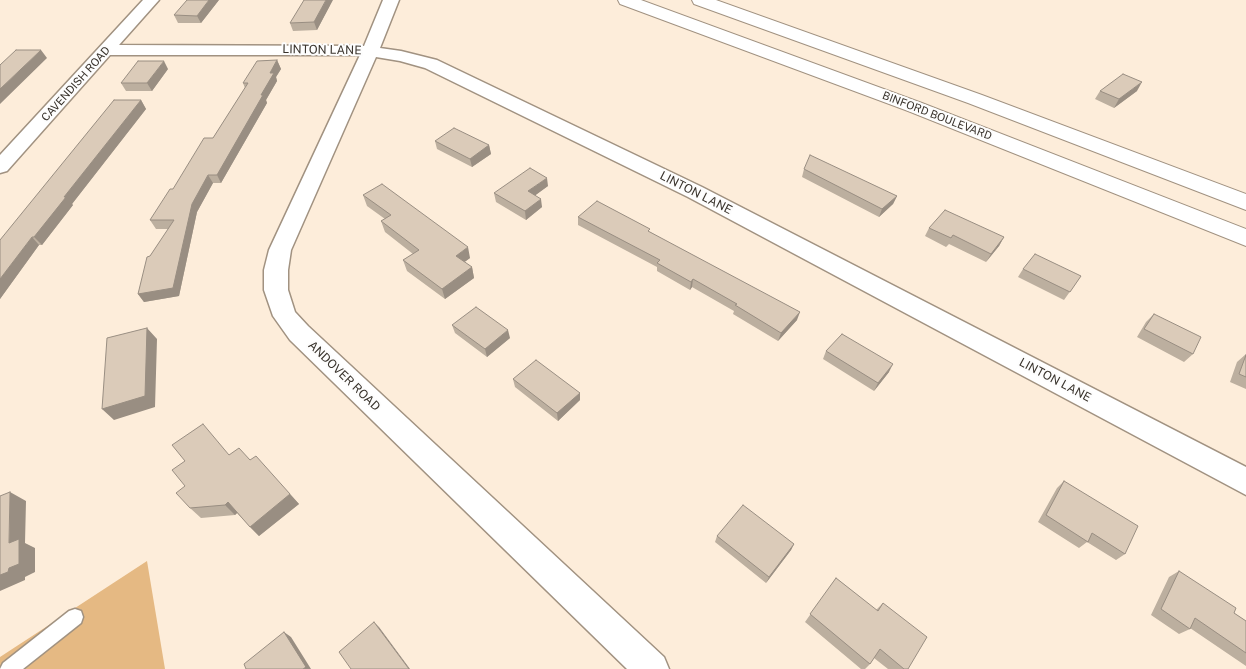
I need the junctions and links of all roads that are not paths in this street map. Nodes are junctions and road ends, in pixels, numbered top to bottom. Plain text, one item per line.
1 (151, 0) edge
2 (391, 0) edge
3 (626, 0) edge
4 (700, 0) edge
5 (107, 50) junction
6 (370, 51) junction
7 (0, 167) edge
8 (1246, 202) edge
9 (1246, 238) edge
10 (1246, 482) edge
11 (75, 617) dead end
12 (9, 669) edge
13 (652, 669) edge

1 - 5 street, CAVENDISH ROAD
2 - 6 street, ANDOVER ROAD
3 - 9 main road, BINFORD BOULEVARD
4 - 8 main road
5 - 6 street, LINTON LANE
5 - 7 street, CAVENDISH ROAD
6 - 10 street, LINTON LANE
6 - 13 street, ANDOVER ROAD
11 - 12 lane

